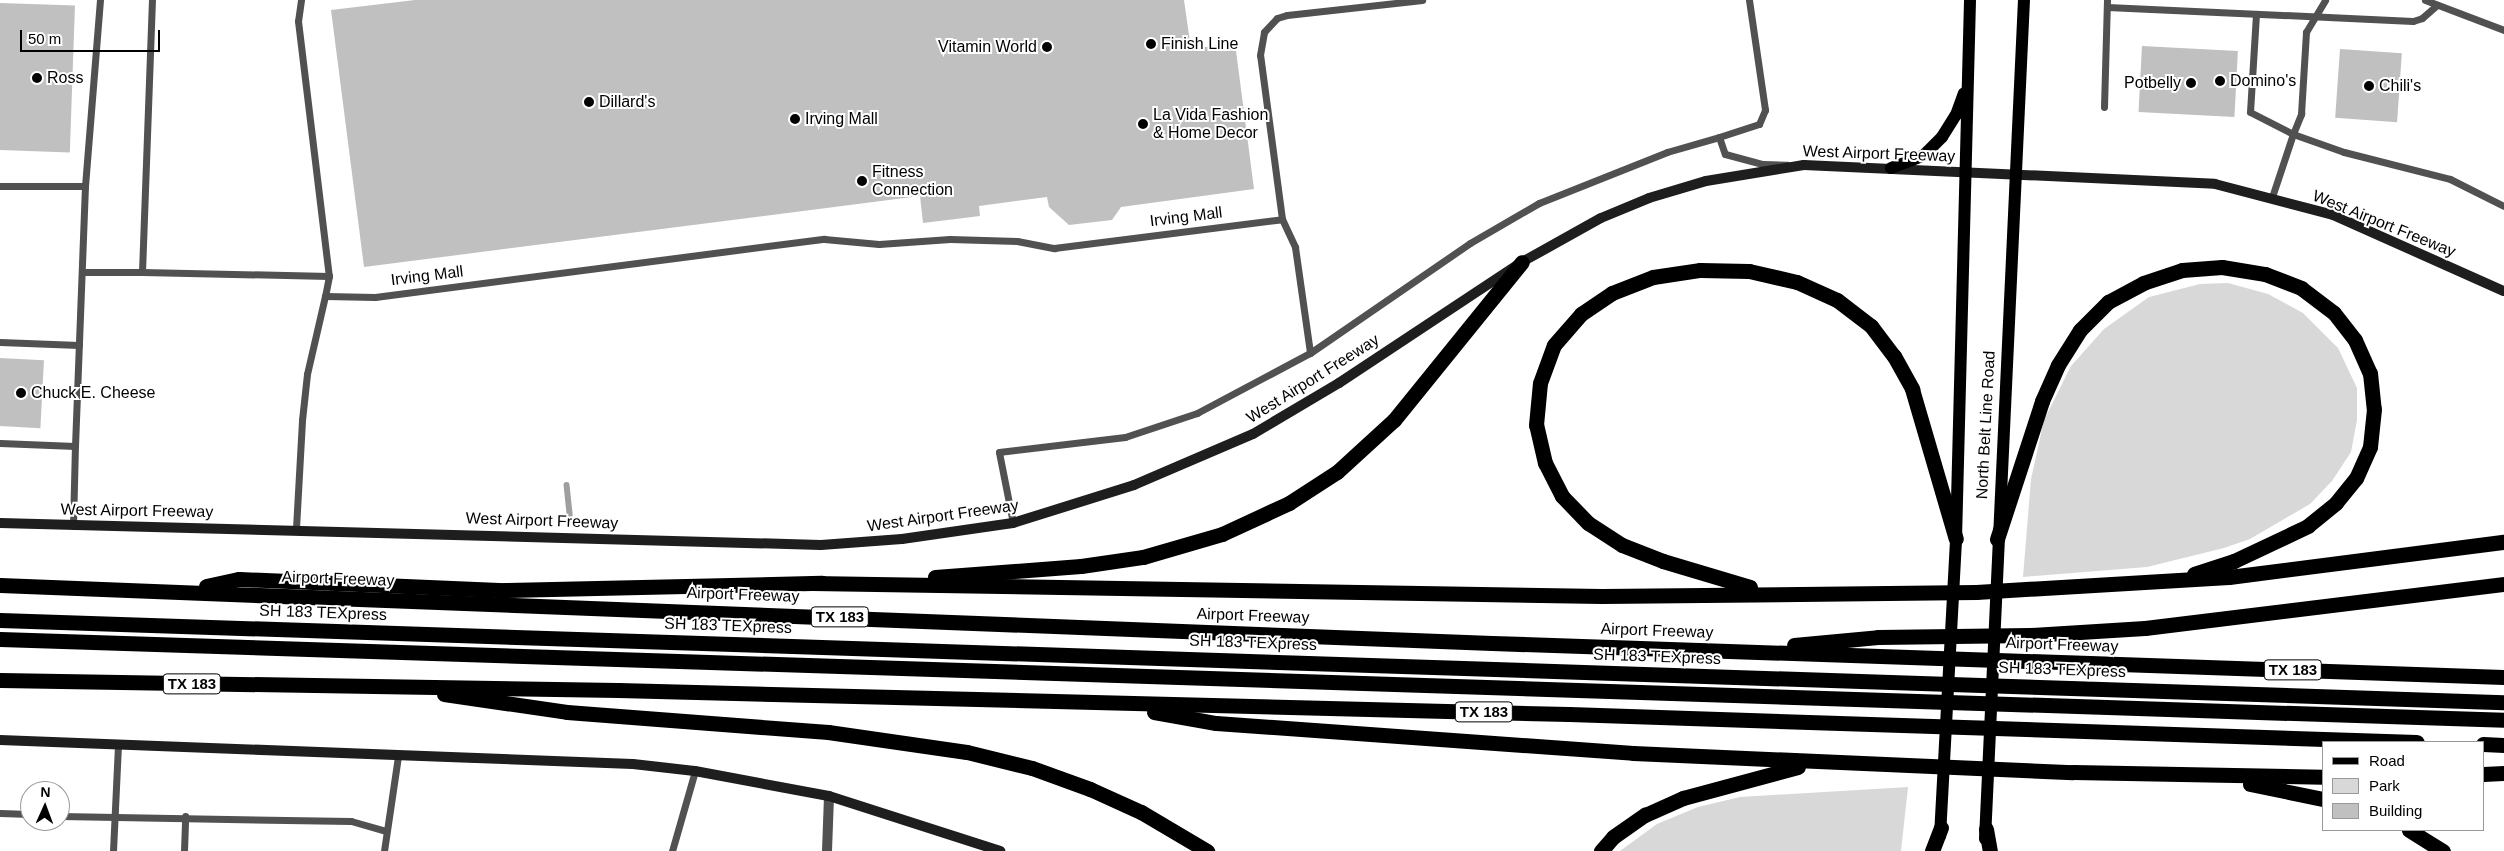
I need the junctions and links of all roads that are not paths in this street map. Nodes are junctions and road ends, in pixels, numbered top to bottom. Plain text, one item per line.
1 (100, 0) edge
2 (152, 0) edge
3 (301, 0) edge
4 (1422, 0) edge
5 (1749, 0) edge
6 (1970, 0) edge
7 (2024, 0) edge
8 (2325, 0) edge
9 (2425, 0) edge
10 (2107, 4) edge
11 (2437, 4) junction
12 (2256, 14) junction
13 (2314, 17) junction
14 (2504, 30) edge
15 (1967, 83) junction
16 (2104, 106) dead end
17 (2293, 134) junction
18 (1719, 137) junction
19 (1804, 165) junction
20 (1891, 168) junction
21 (1966, 172) junction
22 (2014, 174) junction
23 (0, 186) edge
24 (85, 186) junction
25 (2272, 197) junction
26 (2504, 206) edge
27 (1282, 219) junction
28 (1522, 262) junction
29 (82, 272) junction
30 (142, 272) junction
31 (329, 276) junction
32 (2504, 291) edge
33 (325, 296) junction
34 (0, 342) edge
35 (79, 345) junction
36 (1310, 353) junction
37 (0, 444) edge
38 (75, 446) junction
39 (0, 523) edge
40 (1013, 523) junction
41 (73, 526) junction
42 (296, 528) junction
43 (1956, 539) junction
44 (1997, 539) junction
45 (2504, 542) edge
46 (2159, 582) junction
47 (812, 583) junction
48 (2504, 584) edge
49 (0, 585) edge
50 (187, 590) junction
51 (1783, 592) junction
52 (0, 620) edge
53 (0, 639) edge
54 (1730, 650) junction
55 (2504, 677) edge
56 (0, 680) edge
57 (384, 684) junction
58 (2504, 702) edge
59 (1103, 703) junction
60 (2504, 720) edge
61 (0, 740) edge
62 (2386, 741) edge
63 (2484, 744) edge
64 (118, 745) junction
65 (2504, 745) edge
66 (398, 756) junction
67 (1828, 762) junction
68 (695, 771) junction
69 (2504, 773) edge
70 (2484, 774) edge
71 (2192, 776) junction
72 (2322, 777) edge
73 (829, 796) junction
74 (2322, 799) edge
75 (0, 813) edge
76 (20, 814) edge
77 (70, 816) edge
78 (185, 816) junction
79 (114, 818) junction
80 (1940, 828) junction
81 (1986, 829) junction
82 (385, 831) junction
83 (2411, 831) edge
84 (113, 851) edge
85 (184, 851) edge
86 (384, 851) edge
87 (672, 851) edge
88 (827, 851) edge
89 (1000, 851) edge
90 (1206, 851) edge
91 (1601, 851) edge
92 (1932, 851) edge
93 (1939, 851) edge
94 (1985, 851) edge
95 (1990, 851) edge
96 (2443, 851) edge

1 - 24 lane
2 - 30 lane
3 - 31 lane
4 - 27 lane
5 - 18 lane
6 - 15 main road, North Belt Line Road
7 - 22 main road, North Belt Line Road
8 - 13 lane
9 - 11 lane
10 - 12 lane
10 - 16 lane
11 - 13 lane
11 - 14 lane
12 - 13 lane
12 - 17 lane
13 - 17 lane
15 - 20 main road
15 - 21 main road, North Belt Line Road
17 - 25 lane
17 - 26 lane
18 - 19 lane
18 - 36 lane
19 - 20 main road, West Airport Freeway
19 - 28 main road, West Airport Freeway
20 - 21 main road, West Airport Freeway
21 - 22 main road, West Airport Freeway
21 - 43 main road, North Belt Line Road
22 - 25 main road, West Airport Freeway
22 - 44 main road, North Belt Line Road
23 - 24 lane
24 - 29 lane
25 - 32 main road, West Airport Freeway
27 - 33 lane, Irving Mall
27 - 36 lane
28 - 40 main road, West Airport Freeway
28 - 47 highway
29 - 30 lane
29 - 35 lane
30 - 31 lane
31 - 33 lane
33 - 42 lane
34 - 35 lane
35 - 38 lane
36 - 40 lane
37 - 38 lane
38 - 41 lane
39 - 41 main road, West Airport Freeway
40 - 42 main road, West Airport Freeway
41 - 42 main road, West Airport Freeway
43 - 51 highway
43 - 80 main road, North Belt Line Road
44 - 46 highway
44 - 81 main road, North Belt Line Road
45 - 46 highway
46 - 51 highway
47 - 50 highway
47 - 51 highway
48 - 54 highway
49 - 50 highway, Airport Freeway / TX 183
50 - 54 highway, Airport Freeway / TX 183
52 - 58 highway, SH 183 TEXpress
53 - 60 highway, SH 183 TEXpress
54 - 55 highway, Airport Freeway / TX 183
56 - 57 highway, TX 183
57 - 59 highway, TX 183
57 - 90 highway
59 - 62 highway, TX 183
59 - 67 highway
61 - 64 main road
63 - 65 highway
64 - 66 main road
64 - 79 lane
66 - 68 main road
66 - 82 lane
67 - 71 highway
67 - 91 highway
68 - 73 main road
68 - 87 lane
69 - 70 highway
71 - 72 highway
71 - 74 highway
73 - 88 street
73 - 89 main road
75 - 76 lane
77 - 79 lane
78 - 79 lane
78 - 82 lane
78 - 85 lane
79 - 84 lane
80 - 92 highway
80 - 93 main road, North Belt Line Road
81 - 94 main road, North Belt Line Road
81 - 95 highway
82 - 86 lane
83 - 96 highway

